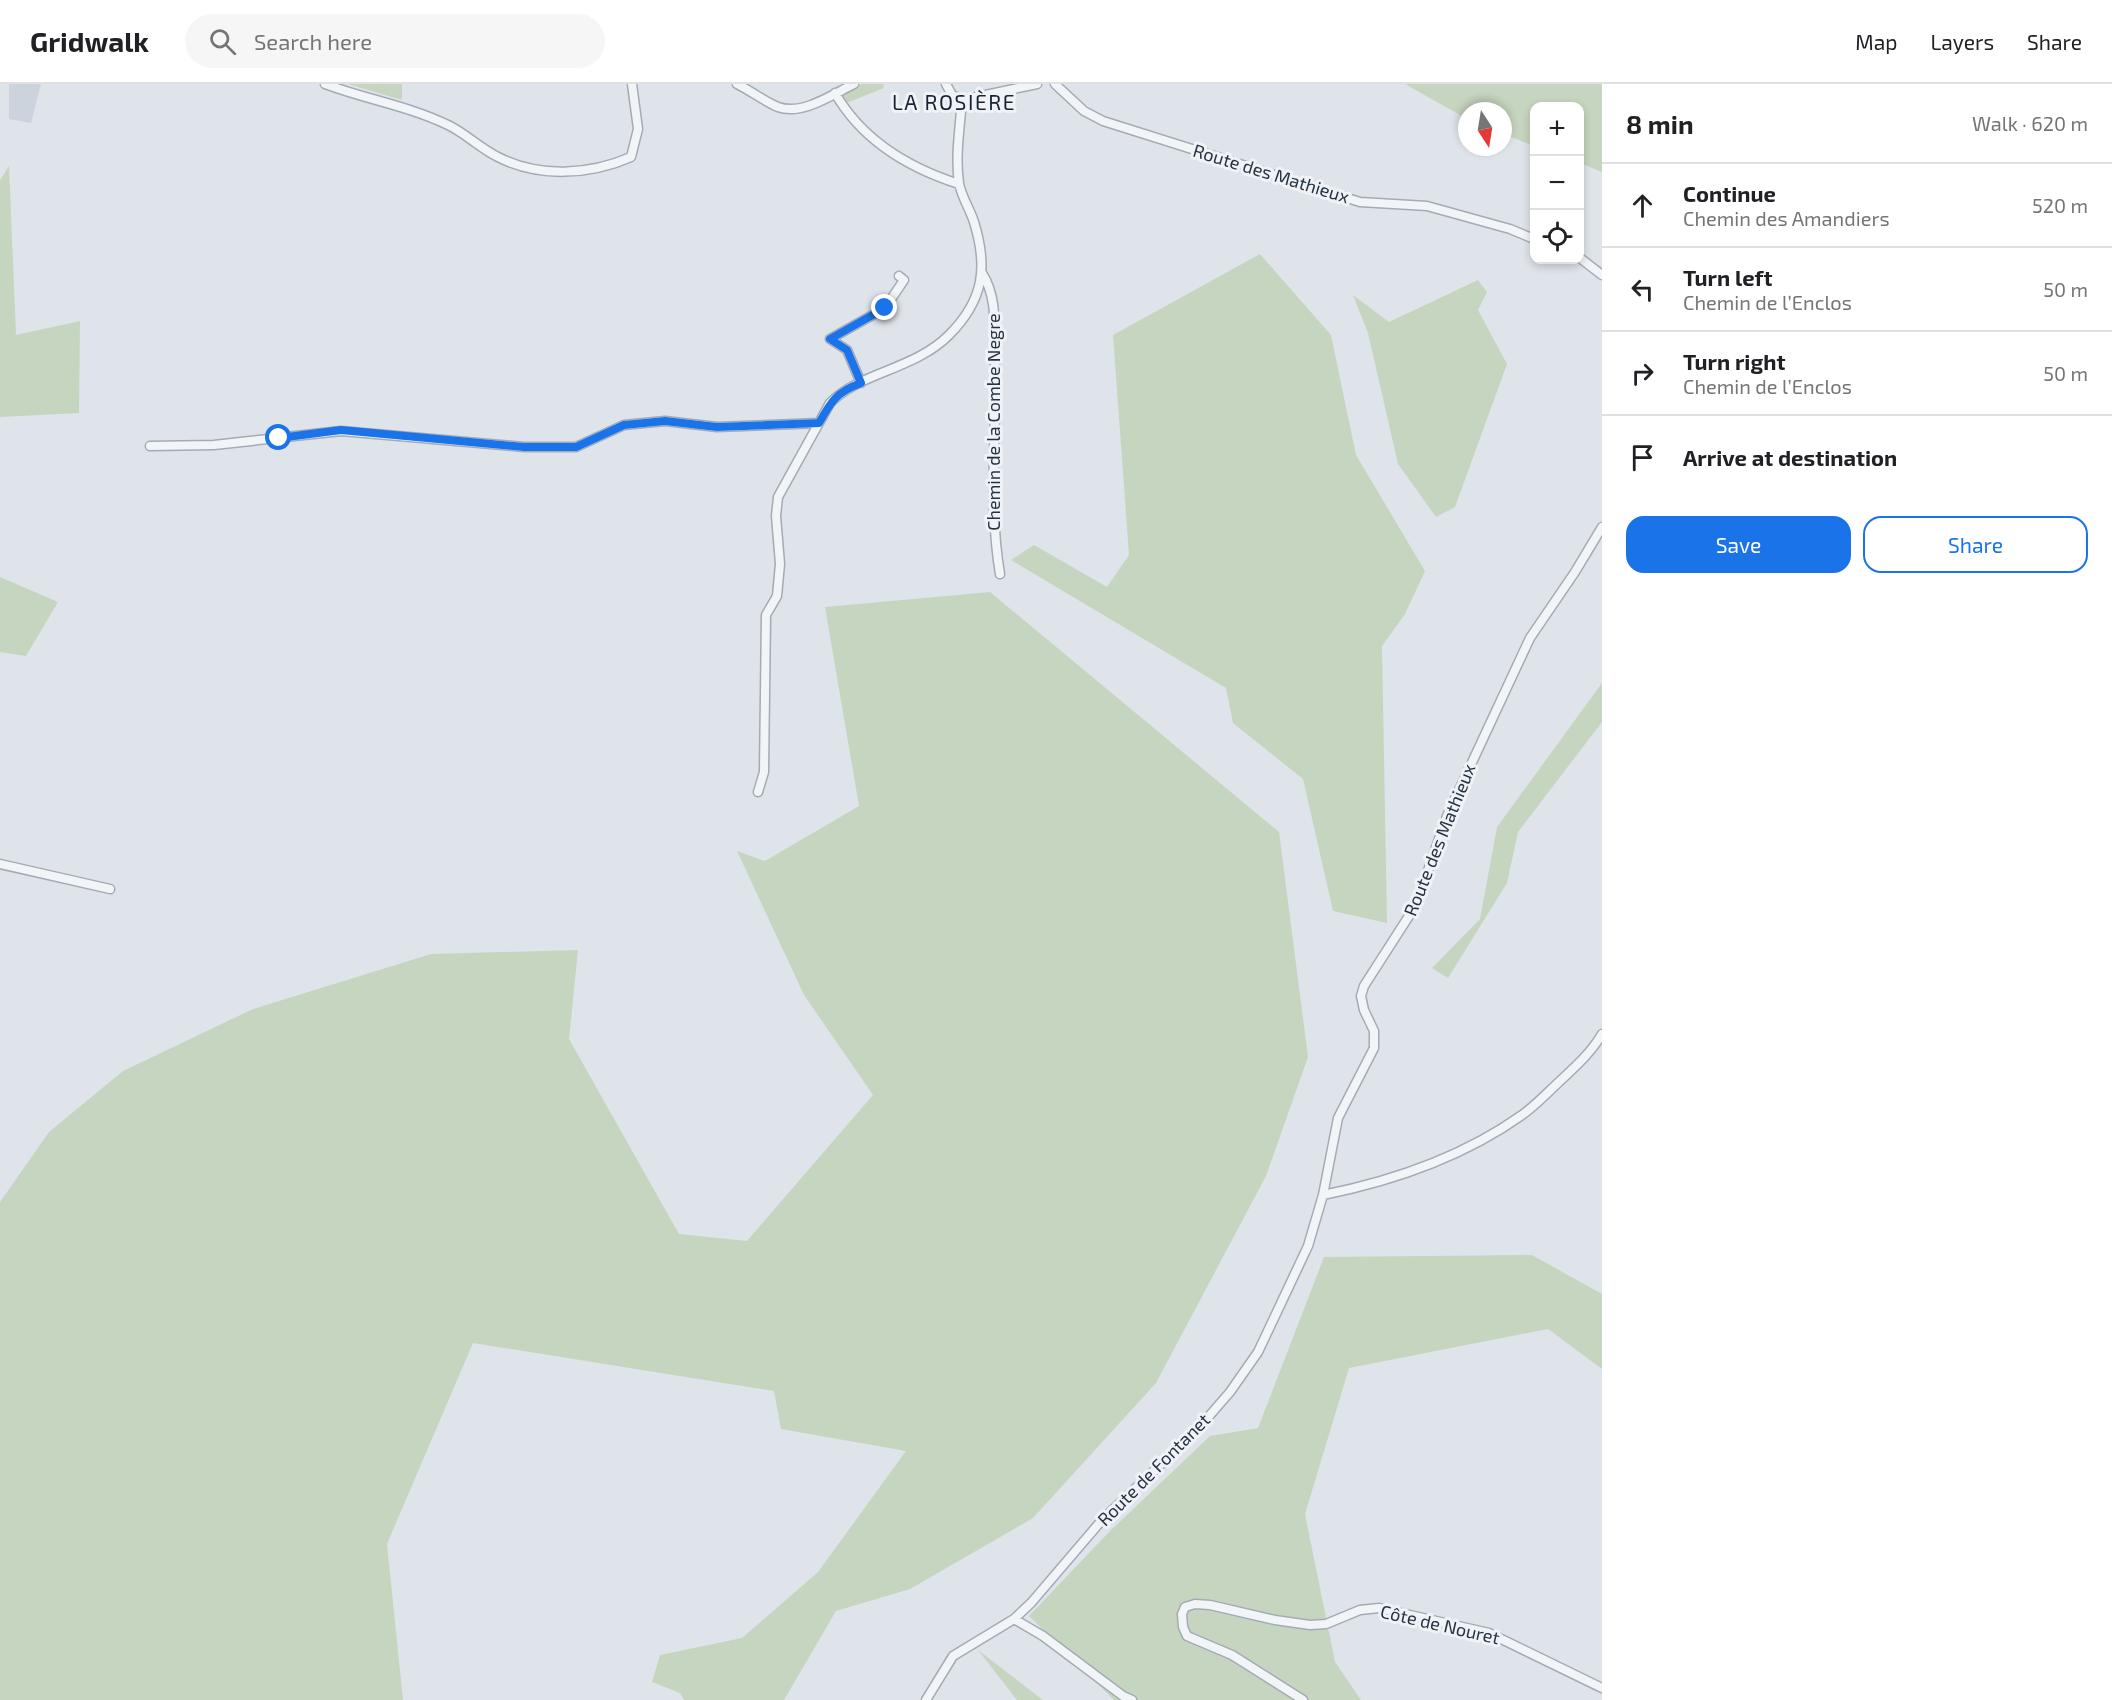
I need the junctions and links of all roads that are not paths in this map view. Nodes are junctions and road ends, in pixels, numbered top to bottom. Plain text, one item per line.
1 (325, 84) edge
2 (632, 84) edge
3 (737, 84) edge
4 (854, 84) edge
5 (946, 84) edge
6 (1037, 84) edge
7 (1055, 84) edge
8 (835, 93) junction
9 (962, 100) junction
10 (959, 184) junction
11 (1530, 237) edge
12 (1584, 261) edge
13 (982, 273) junction
14 (1602, 275) edge
15 (899, 276) dead end
16 (861, 383) junction
17 (819, 423) junction
18 (150, 446) dead end
19 (1602, 527) edge
20 (1000, 574) dead end
21 (758, 792) dead end
22 (0, 864) edge
23 (110, 889) dead end
24 (1602, 1034) edge
25 (1323, 1196) junction
26 (1014, 1619) junction
27 (1602, 1688) edge
28 (926, 1700) edge
29 (1132, 1700) edge
30 (1303, 1700) edge

1 - 2 street
3 - 8 street
4 - 8 street
5 - 9 street
6 - 9 street
7 - 11 street, Route des Mathieux
8 - 10 street
9 - 10 street
10 - 13 street
12 - 14 street
13 - 16 street
13 - 20 street, Chemin de la Combe Negre
15 - 16 street
16 - 17 street
17 - 18 street
17 - 21 street
19 - 25 street, Route des Mathieux
22 - 23 street
24 - 25 street
25 - 26 street, Route de Fontanet
26 - 28 street, Route de Fontanet
26 - 29 street
27 - 30 street, Côte de Nouret

